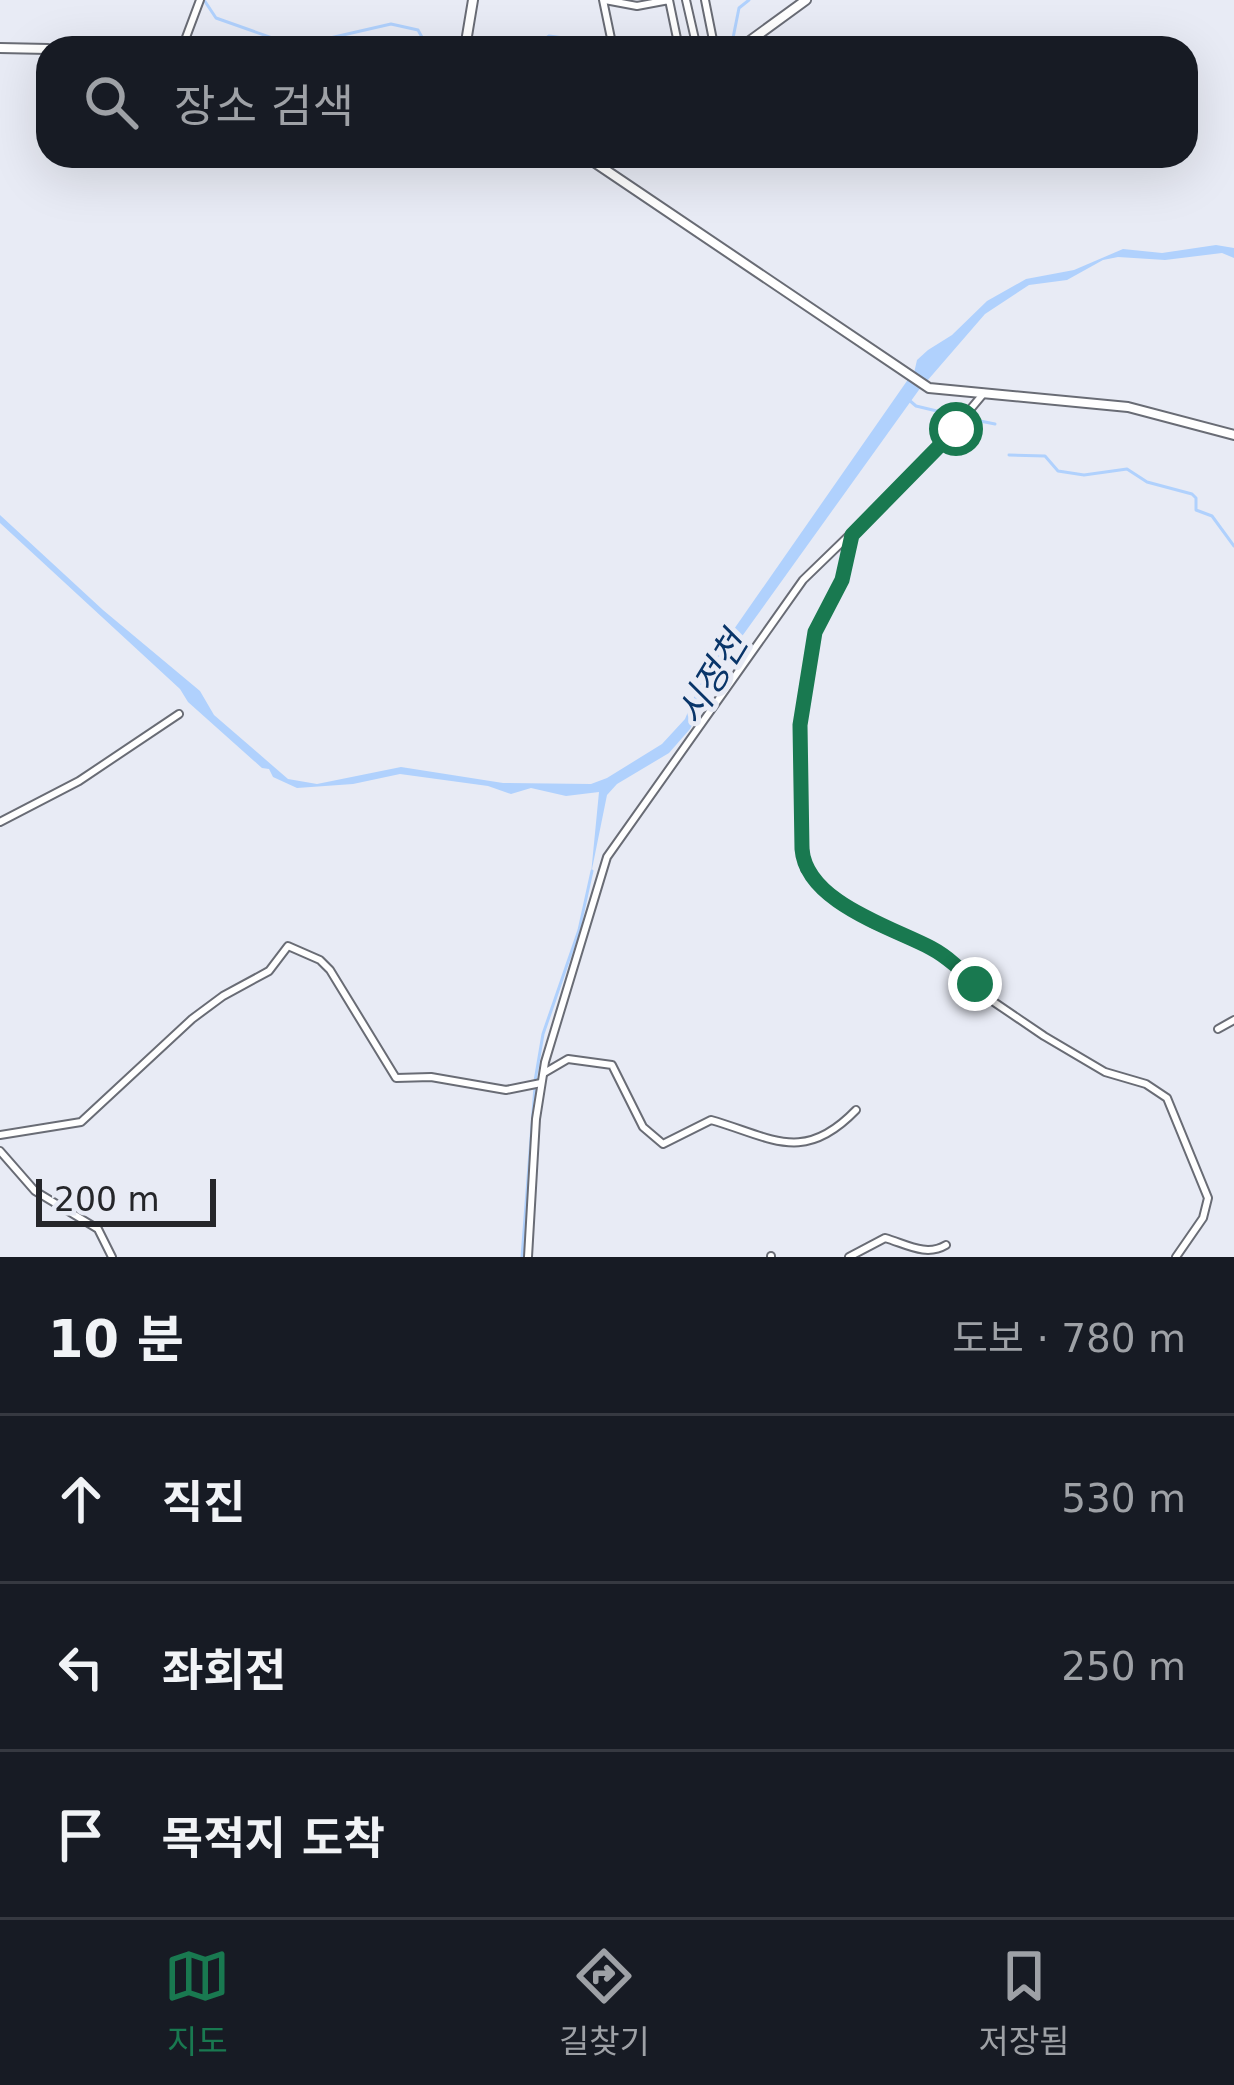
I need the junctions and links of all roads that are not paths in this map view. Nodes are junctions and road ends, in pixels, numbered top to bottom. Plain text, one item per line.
1 (200, 0) edge
2 (473, 0) edge
3 (604, 0) edge
4 (686, 0) edge
5 (704, 0) edge
6 (806, 0) edge
7 (186, 36) edge
8 (468, 36) edge
9 (612, 36) edge
10 (676, 36) edge
11 (694, 36) edge
12 (712, 36) edge
13 (756, 36) edge
14 (0, 48) edge
15 (36, 49) edge
16 (603, 168) edge
17 (984, 393) junction
18 (1234, 435) edge
19 (852, 535) junction
20 (179, 714) dead end
21 (0, 821) edge
22 (1234, 1020) edge
23 (1218, 1029) dead end
24 (544, 1073) junction
25 (542, 1083) junction
26 (856, 1110) dead end
27 (0, 1135) edge
28 (0, 1151) edge
29 (946, 1245) dead end
30 (112, 1257) edge
31 (528, 1257) edge
32 (849, 1257) edge
33 (1177, 1257) edge

1 - 7 street
2 - 8 main road
3 - 9 street
3 - 10 street
4 - 11 street
5 - 12 street
6 - 13 main road
14 - 15 main road
16 - 17 main road
17 - 18 main road
17 - 19 street
19 - 24 street
19 - 33 street
20 - 21 street
22 - 23 street
24 - 25 street
24 - 26 street
25 - 27 street
25 - 31 street
28 - 30 street
29 - 32 street

